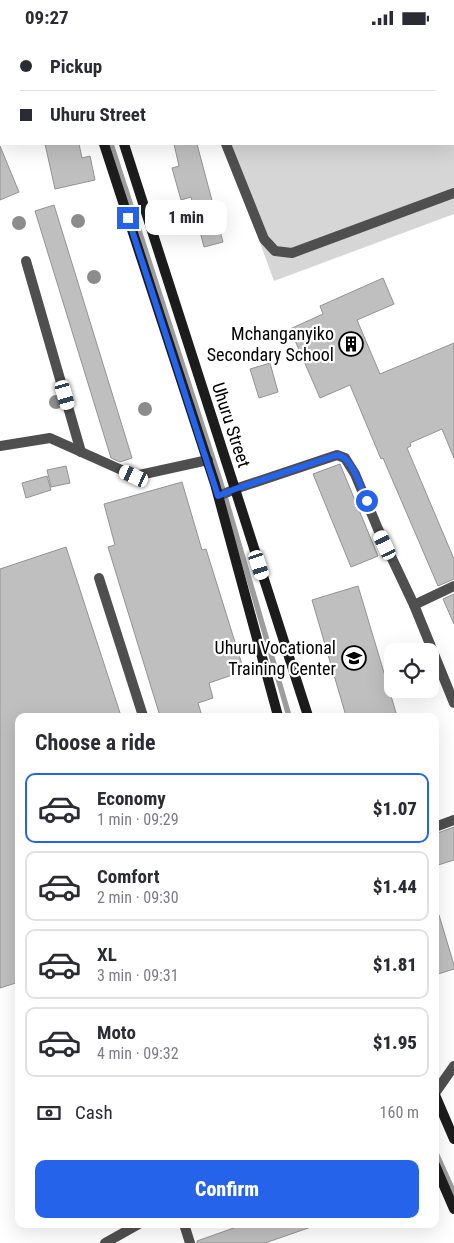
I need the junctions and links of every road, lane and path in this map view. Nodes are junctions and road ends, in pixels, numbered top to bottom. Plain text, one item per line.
1 (104, 145) edge
2 (124, 145) edge
3 (226, 145) edge
4 (454, 193) edge
5 (26, 261) dead end
6 (0, 445) edge
7 (81, 452) junction
8 (208, 460) junction
9 (235, 489) junction
10 (218, 496) junction
11 (99, 578) dead end
12 (454, 587) edge
13 (414, 605) junction
14 (454, 703) edge
15 (142, 713) edge
16 (277, 713) edge
17 (307, 713) edge
18 (454, 820) edge
19 (439, 826) edge
20 (454, 1066) edge
21 (439, 1088) edge
22 (439, 1103) edge
23 (454, 1139) edge
24 (439, 1174) edge
25 (454, 1209) edge
26 (132, 1228) edge
27 (185, 1228) edge
28 (105, 1243) edge
29 (190, 1243) edge

1 - 8 main road, Uhuru Street
2 - 9 main road, Uhuru Street
3 - 4 street
5 - 7 street
6 - 7 street
7 - 8 street
8 - 10 main road, Uhuru Street
9 - 10 street
9 - 13 street
9 - 17 main road, Uhuru Street
10 - 16 main road, Uhuru Street
11 - 15 street
12 - 13 street
13 - 14 street
18 - 19 street
20 - 21 street
22 - 23 main road
24 - 25 main road
26 - 28 street
27 - 29 street

